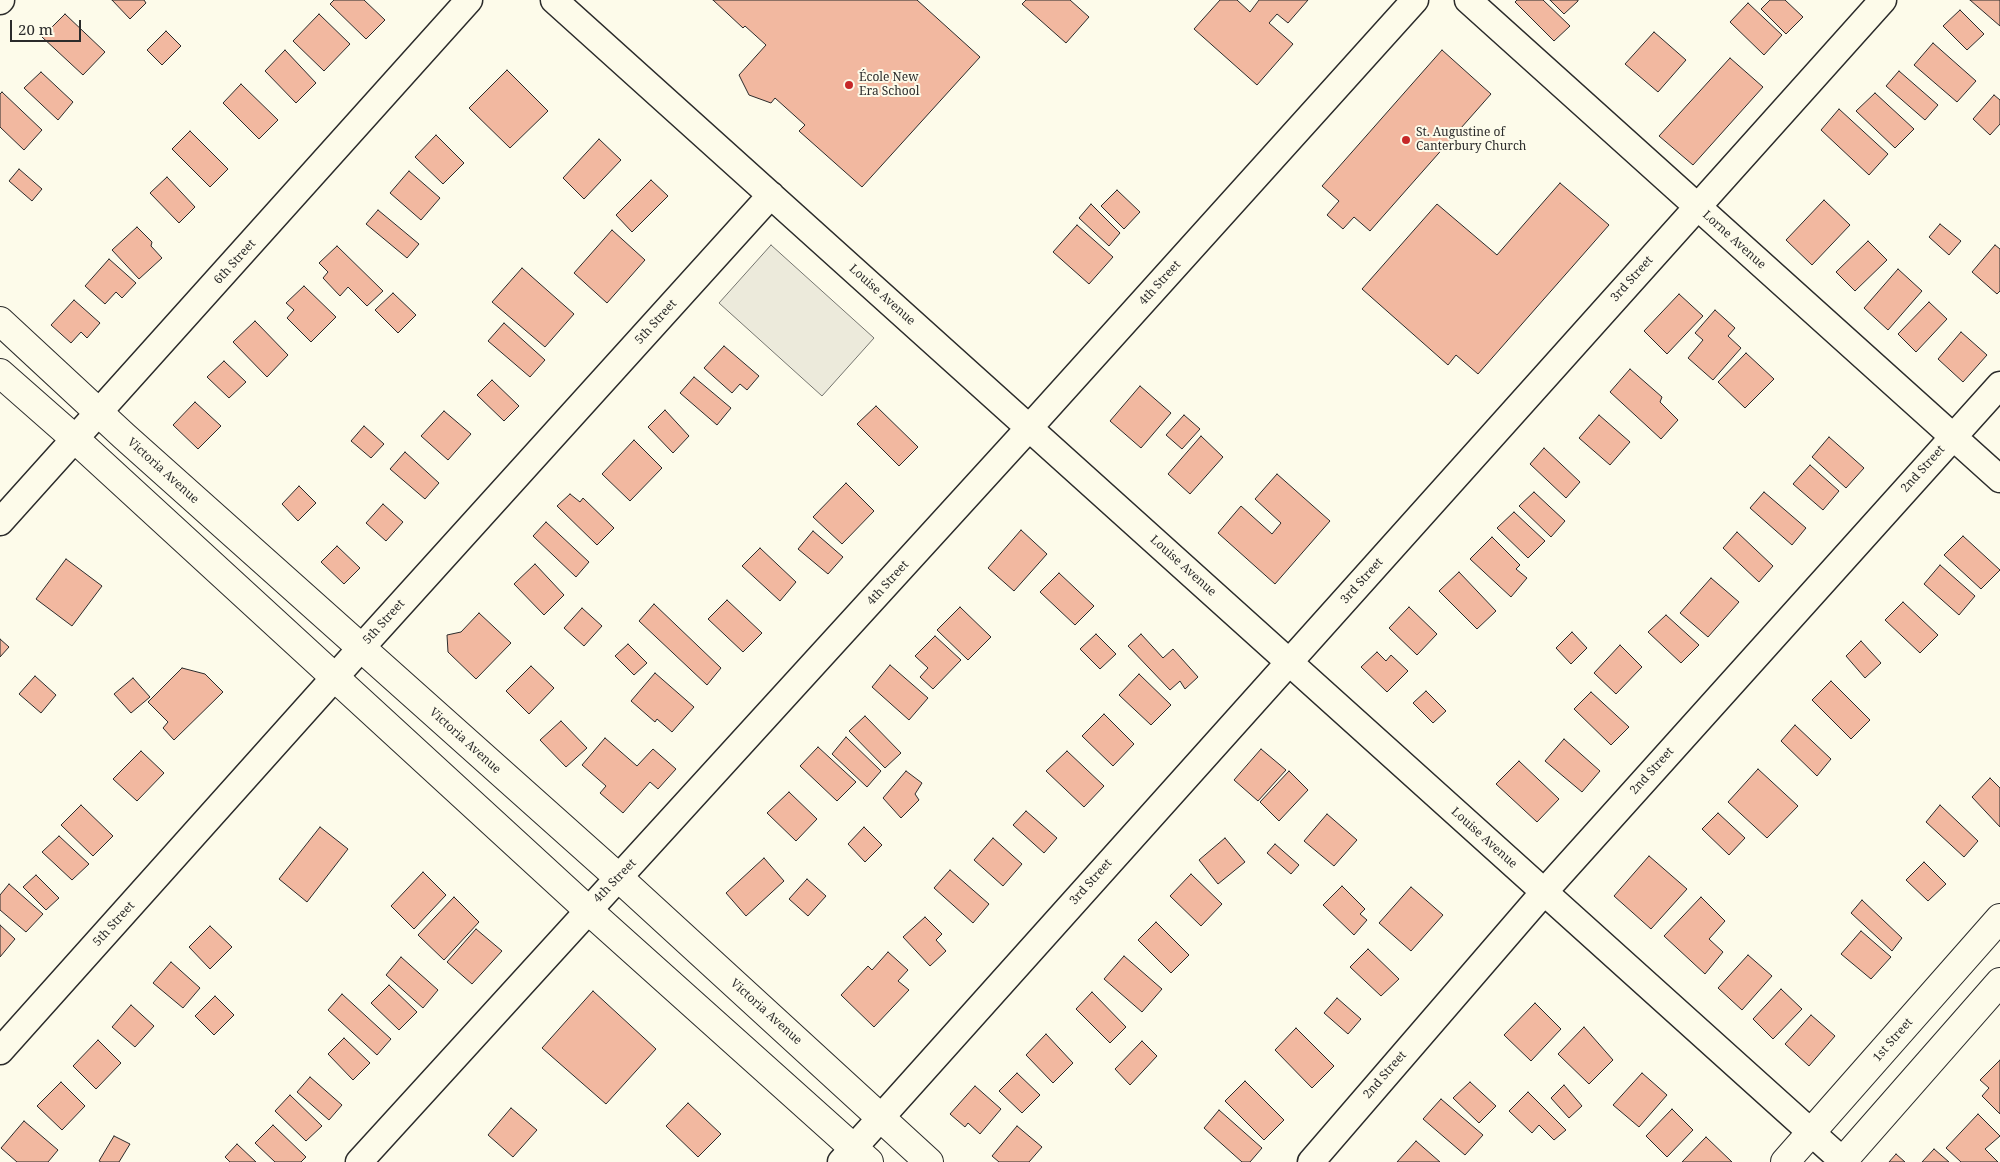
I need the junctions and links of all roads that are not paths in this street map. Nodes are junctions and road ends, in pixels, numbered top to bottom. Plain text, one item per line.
1 (469, 0) edge
2 (554, 0) edge
3 (1415, 0) edge
4 (1468, 0) edge
5 (1883, 0) edge
6 (771, 195) junction
7 (1697, 207) junction
8 (0, 321) edge
9 (0, 373) edge
10 (2000, 385) edge
11 (99, 413) junction
12 (1030, 428) junction
13 (1952, 436) junction
14 (75, 439) junction
15 (2000, 480) edge
16 (0, 522) edge
17 (361, 648) junction
18 (1290, 662) junction
19 (335, 678) junction
20 (619, 878) junction
21 (1544, 892) junction
22 (588, 910) junction
23 (2000, 918) edge
24 (2000, 982) edge
25 (0, 1051) edge
26 (881, 1117) junction
27 (1812, 1133) junction
28 (854, 1157) edge
29 (359, 1162) edge
30 (929, 1162) edge
31 (1310, 1162) edge
32 (1785, 1162) edge
33 (1843, 1162) edge

1 - 11 street, 6th Street
2 - 6 street, Louise Avenue
3 - 12 street, 4th Street
4 - 7 street, Lorne Avenue
5 - 7 street, 3rd Street
6 - 12 street, Louise Avenue
6 - 17 street, 5th Street
7 - 13 street, Lorne Avenue
7 - 18 street, 3rd Street
8 - 11 main road, Victoria Avenue
9 - 14 main road
10 - 13 street, 2nd Street
11 - 14 street, 6th Street
11 - 17 main road, Victoria Avenue
12 - 18 street, Louise Avenue
12 - 20 street, 4th Street
13 - 15 street, Lorne Avenue
13 - 21 street, 2nd Street
14 - 16 street, 6th Street
14 - 19 main road
17 - 19 street, 5th Street
17 - 20 main road, Victoria Avenue
18 - 21 street, Louise Avenue
18 - 26 street, 3rd Street
19 - 22 main road
19 - 25 street, 5th Street
20 - 22 street, 4th Street
20 - 26 main road, Victoria Avenue
21 - 27 street, Louise Avenue
21 - 31 street, 2nd Street
22 - 28 main road
22 - 29 street, 4th Street
23 - 27 main road, 1st Street
24 - 33 main road
26 - 28 street, 3rd Street
26 - 30 main road, Victoria Avenue
27 - 32 main road, 1st Street
27 - 33 street, Louise Avenue

